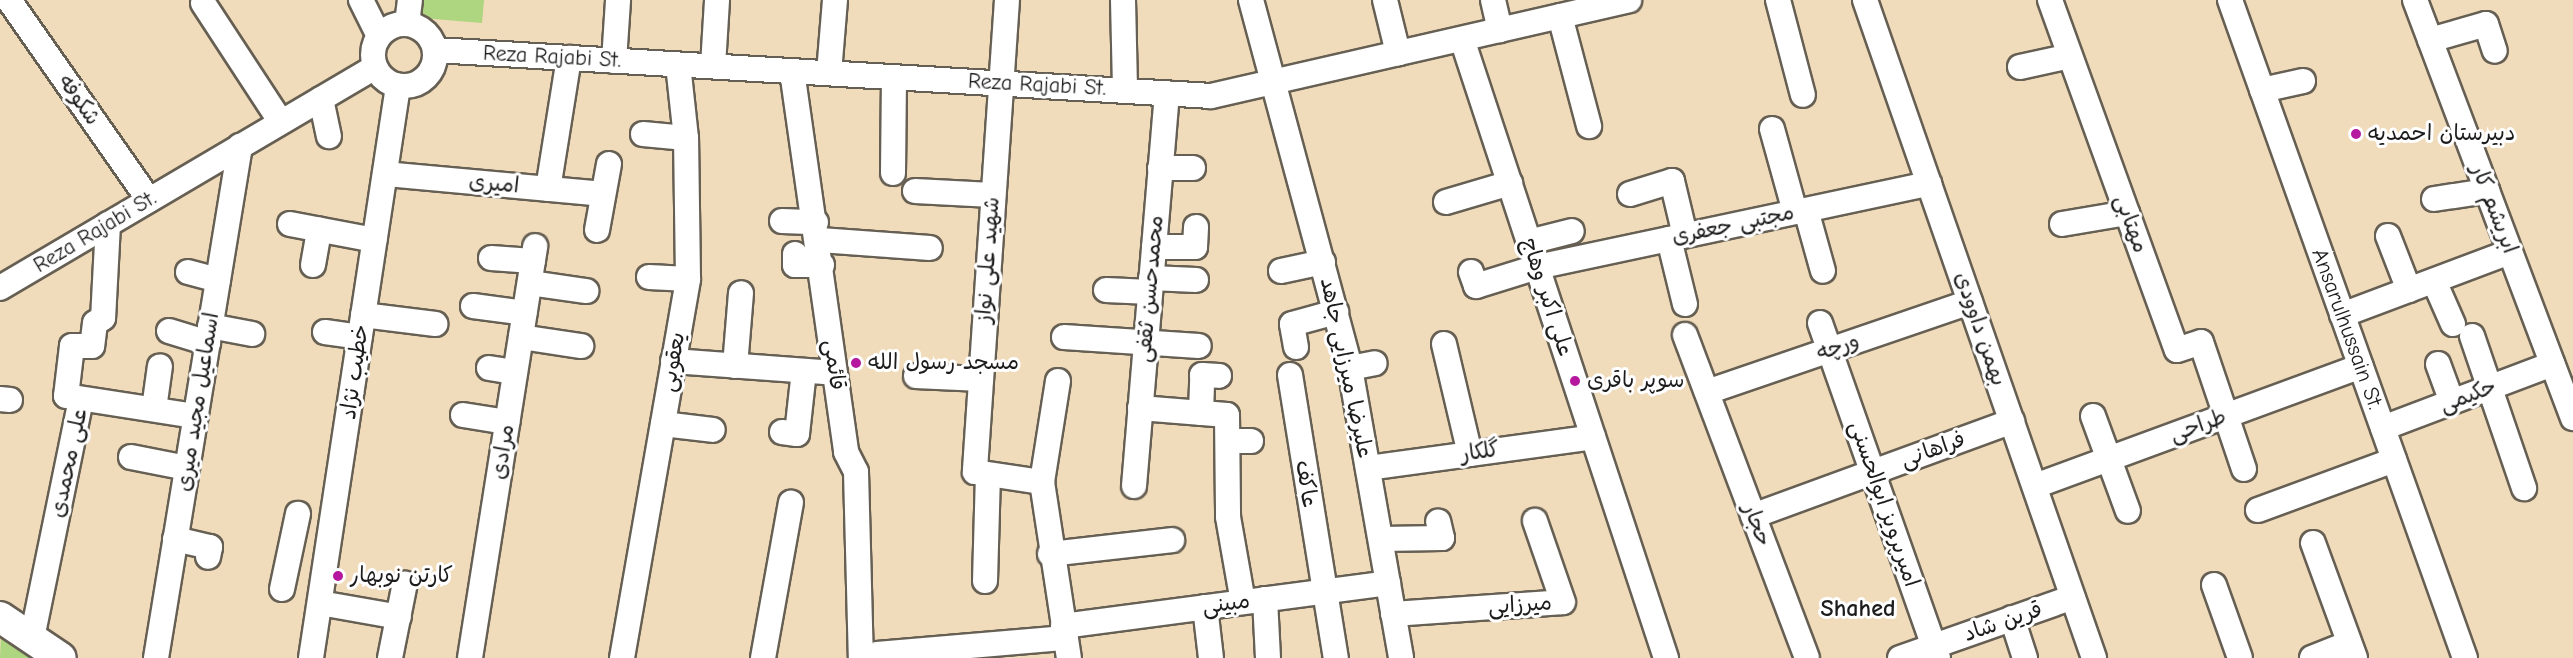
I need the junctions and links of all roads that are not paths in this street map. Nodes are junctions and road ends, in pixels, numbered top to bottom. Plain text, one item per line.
1 (9, 0) edge
2 (361, 0) edge
3 (410, 0) edge
4 (618, 0) edge
5 (717, 0) edge
6 (835, 0) edge
7 (1007, 0) edge
8 (1123, 0) edge
9 (1251, 0) edge
10 (1384, 0) edge
11 (1493, 0) edge
12 (1629, 0) edge
13 (1778, 0) edge
14 (1865, 0) edge
15 (2050, 0) edge
16 (2230, 0) edge
17 (2415, 0) edge
18 (203, 3) dead end
19 (1560, 16) junction
20 (407, 24) junction
21 (1500, 30) junction
22 (379, 36) junction
23 (1462, 39) junction
24 (2430, 40) junction
25 (435, 50) junction
26 (2495, 51) dead end
27 (1398, 53) junction
28 (2070, 56) junction
29 (569, 58) junction
30 (614, 61) junction
31 (678, 64) junction
32 (712, 66) junction
33 (375, 67) junction
34 (2020, 67) dead end
35 (792, 71) junction
36 (829, 73) junction
37 (894, 77) junction
38 (2303, 81) dead end
39 (1000, 83) junction
40 (1269, 83) junction
41 (398, 86) junction
42 (1125, 90) junction
43 (2262, 90) junction
44 (1167, 93) junction
45 (1803, 95) dead end
46 (321, 99) junction
47 (281, 122) junction
48 (1589, 126) dead end
49 (1773, 129) dead end
50 (643, 135) dead end
51 (329, 136) dead end
52 (686, 138) junction
53 (240, 146) junction
54 (609, 164) dead end
55 (1160, 168) junction
56 (1192, 168) dead end
57 (893, 173) dead end
58 (385, 174) junction
59 (1510, 183) junction
60 (1929, 184) junction
61 (548, 189) junction
62 (915, 190) dead end
63 (2487, 191) junction
64 (603, 194) junction
65 (993, 195) junction
66 (1630, 195) dead end
67 (2434, 199) dead end
68 (149, 200) junction
69 (1446, 202) dead end
70 (1800, 211) junction
71 (2127, 213) junction
72 (782, 221) dead end
73 (290, 224) dead end
74 (2062, 224) dead end
75 (108, 225) junction
76 (1196, 227) dead end
77 (319, 230) junction
78 (597, 230) dead end
79 (818, 231) junction
80 (1572, 231) dead end
81 (2388, 236) dead end
82 (1677, 237) junction
83 (375, 240) junction
84 (1529, 242) junction
85 (1154, 247) junction
86 (930, 248) dead end
87 (2510, 252) junction
88 (795, 254) dead end
89 (491, 258) dead end
90 (1323, 262) junction
91 (533, 263) junction
92 (313, 265) dead end
93 (822, 265) junction
94 (1537, 267) junction
95 (1281, 271) dead end
96 (1823, 271) dead end
97 (189, 272) dead end
98 (1471, 272) dead end
99 (649, 277) dead end
100 (688, 279) junction
101 (3, 280) edge
102 (218, 280) junction
103 (1196, 280) dead end
104 (2434, 281) junction
105 (1150, 285) junction
106 (1106, 290) dead end
107 (2409, 290) junction
108 (586, 291) dead end
109 (741, 293) dead end
110 (1970, 302) junction
111 (1685, 304) dead end
112 (473, 306) dead end
113 (1336, 312) junction
114 (525, 313) junction
115 (2342, 315) junction
116 (1820, 323) dead end
117 (435, 324) dead end
118 (362, 326) junction
119 (169, 331) dead end
120 (325, 332) dead end
121 (252, 334) dead end
122 (209, 335) junction
123 (1685, 335) dead end
124 (521, 337) junction
125 (1064, 337) dead end
126 (1146, 342) junction
127 (1444, 344) dead end
128 (581, 346) dead end
129 (1200, 346) dead end
130 (1296, 347) dead end
131 (1830, 350) junction
132 (673, 361) junction
133 (1375, 363) dead end
134 (2438, 364) dead end
135 (2552, 364) junction
136 (160, 366) dead end
137 (735, 366) junction
138 (2361, 366) junction
139 (489, 368) dead end
140 (1350, 368) junction
141 (804, 371) junction
142 (515, 372) junction
143 (835, 374) junction
144 (1290, 375) dead end
145 (916, 376) dead end
146 (1219, 376) dead end
147 (981, 379) junction
148 (1058, 381) dead end
149 (2492, 387) junction
150 (1707, 392) junction
151 (81, 399) junction
152 (2452, 402) junction
153 (1140, 408) junction
154 (154, 410) junction
155 (1201, 413) junction
156 (463, 415) dead end
157 (195, 416) junction
158 (2093, 416) dead end
159 (2225, 416) junction
160 (2573, 418) edge
161 (2012, 421) junction
162 (507, 422) junction
163 (663, 424) junction
164 (2383, 428) junction
165 (713, 430) dead end
166 (782, 432) dead end
167 (1593, 437) junction
168 (1470, 454) junction
169 (132, 458) dead end
170 (2109, 459) junction
171 (2394, 460) junction
172 (187, 468) junction
173 (1368, 468) junction
174 (2244, 469) dead end
175 (1872, 472) junction
176 (982, 474) junction
177 (1042, 482) junction
178 (1134, 486) dead end
179 (2034, 486) junction
180 (2524, 488) dead end
181 (791, 503) dead end
182 (2258, 510) dead end
183 (2128, 511) dead end
184 (298, 514) dead end
185 (1753, 516) junction
186 (1438, 522) dead end
187 (1535, 522) dead end
188 (175, 539) junction
189 (1381, 539) junction
190 (1172, 540) dead end
191 (2313, 543) dead end
192 (292, 544) junction
193 (327, 552) junction
194 (1050, 554) junction
195 (208, 557) dead end
196 (985, 581) dead end
197 (405, 583) dead end
198 (1388, 583) junction
199 (2214, 585) dead end
200 (282, 589) dead end
201 (1323, 592) junction
202 (2073, 597) junction
203 (1254, 601) junction
204 (320, 603) junction
205 (1205, 607) junction
206 (1393, 614) junction
207 (0, 617) edge
208 (399, 617) junction
209 (2012, 618) junction
210 (32, 639) junction
211 (1066, 641) edge
212 (2352, 650) edge
213 (1936, 652) edge
214 (869, 656) edge
215 (61, 658) edge
216 (156, 658) edge
217 (311, 658) edge
218 (390, 658) edge
219 (470, 658) edge
220 (622, 658) edge
221 (763, 658) edge
222 (1211, 658) edge
223 (1268, 658) edge
224 (1336, 658) edge
225 (1401, 658) edge
226 (1666, 658) edge
227 (1807, 658) edge
228 (1900, 658) edge
229 (2025, 658) edge
230 (2094, 658) edge
231 (2240, 658) edge
232 (2312, 658) edge
233 (2465, 658) edge

1 - 68 street, شکوفه
2 - 22 street
3 - 20 street
4 - 30 street
5 - 32 street
6 - 36 street
7 - 39 street, شهید علی نواز
8 - 42 street
9 - 40 street, علیرضا میرزایی جاهد
10 - 27 street
11 - 21 street
12 - 19 street, Reza Rajabi St.
13 - 45 street
14 - 60 street, بهمن داوودی
15 - 28 street, مهتابی
16 - 43 street, Ansarulhussain St.
17 - 24 street, ابریشم کار
18 - 47 street
19 - 21 street, Reza Rajabi St.
19 - 48 street
20 - 22 street
20 - 25 street
21 - 23 street, Reza Rajabi St.
22 - 33 street
23 - 27 street, Reza Rajabi St.
23 - 59 street, علی اکبر وهاج
24 - 26 street
24 - 63 street, ابریشم کار
25 - 29 street, Reza Rajabi St.
25 - 41 street
27 - 40 street, Reza Rajabi St.
28 - 34 street
28 - 71 street, مهتابی
29 - 30 street, Reza Rajabi St.
29 - 61 street
30 - 31 street, Reza Rajabi St.
31 - 32 street, Reza Rajabi St.
31 - 52 street, یعقوبی
32 - 35 street, Reza Rajabi St.
33 - 41 street
33 - 46 street, Reza Rajabi St.
35 - 36 street, Reza Rajabi St.
35 - 79 street, قائمی
36 - 37 street, Reza Rajabi St.
37 - 39 street, Reza Rajabi St.
37 - 57 street
38 - 43 street
39 - 42 street, Reza Rajabi St.
39 - 65 street, شهید علی نواز
40 - 44 street, Reza Rajabi St.
40 - 90 street, علیرضا میرزایی جاهد
41 - 58 street, خطیب نژاد
42 - 44 street, Reza Rajabi St.
43 - 115 street, Ansarulhussain St.
44 - 55 street, محمدحسن ثقفی
46 - 47 street, Reza Rajabi St.
46 - 51 street
47 - 53 street, Reza Rajabi St.
49 - 70 street
50 - 52 street
52 - 100 street, یعقوبی
53 - 68 street, Reza Rajabi St.
53 - 102 street, اسماعیل مجید میری
54 - 64 street
55 - 56 street
55 - 85 street, محمدحسن ثقفی
58 - 61 street, امیری
58 - 83 street, خطیب نژاد
59 - 69 street
59 - 84 street, علی اکبر وهاج
60 - 70 street, مجتبی جعفری
60 - 110 street, بهمن داوودی
61 - 64 street, امیری
62 - 65 street
63 - 67 street
63 - 87 street, ابریشم کار
64 - 78 street
65 - 147 street, شهید علی نواز
66 - 82 street
68 - 75 street, Reza Rajabi St.
70 - 82 street, مجتبی جعفری
70 - 96 street
71 - 74 street
71 - 159 street, مهتابی
72 - 79 street
73 - 77 street
75 - 101 street, Reza Rajabi St.
75 - 151 street
76 - 85 street
77 - 83 street
77 - 92 street
79 - 86 street
79 - 93 street, قائمی
80 - 84 street
81 - 107 street
82 - 94 street, مجتبی جعفری
82 - 111 street
83 - 118 street, خطیب نژاد
84 - 94 street, علی اکبر وهاج
85 - 105 street, محمدحسن ثقفی
87 - 104 street
87 - 135 street, ابریشم کار
88 - 93 street
89 - 91 street
90 - 95 street
90 - 113 street, علیرضا میرزایی جاهد
91 - 108 street
91 - 114 street, مرادی
93 - 143 street, قائمی
94 - 98 street, مجتبی جعفری
94 - 167 street, علی اکبر وهاج
97 - 102 street
99 - 100 street
100 - 132 street, یعقوبی
102 - 122 street, اسماعیل مجید میری
103 - 105 street
104 - 107 street
104 - 149 street
105 - 106 street
105 - 126 street, محمدحسن ثقفی
107 - 115 street
109 - 137 street
110 - 131 street, ورچه
110 - 161 street, بهمن داوودی
112 - 114 street
113 - 130 street
113 - 140 street, علیرضا میرزایی جاهد
114 - 124 street, مرادی
115 - 138 street, Ansarulhussain St.
116 - 131 street, امیرپرویز ابوالحسنی
117 - 118 street
118 - 120 street
118 - 193 street, خطیب نژاد
119 - 122 street
121 - 122 street
122 - 157 street, اسماعیل مجید میری
123 - 150 street, حجار
124 - 128 street
124 - 142 street, مرادی
125 - 126 street
126 - 129 street
126 - 153 street, محمدحسن ثقفی
127 - 168 street
131 - 150 street, ورچه
131 - 175 street, امیرپرویز ابوالحسنی
132 - 137 street
132 - 163 street, یعقوبی
133 - 140 street
134 - 152 street
135 - 149 street, حکیمی
135 - 160 street, ابریشم کار
136 - 154 street
137 - 141 street
138 - 159 street, طراحی
138 - 164 street, Ansarulhussain St.
139 - 142 street
140 - 173 street, علیرضا میرزایی جاهد
141 - 143 street
141 - 166 street
142 - 162 street, مرادی
143 - 214 street, قائمی
144 - 201 street, عاکف
145 - 147 street
146 - 155 street
147 - 176 street, شهید علی نواز
148 - 177 street
149 - 152 street, حکیمی
149 - 180 street
150 - 185 street, حجار
151 - 154 street, علی محمدی
151 - 210 street, علی محمدی
152 - 164 street, حکیمی
153 - 155 street
153 - 178 street, محمدحسن ثقفی
154 - 157 street, علی محمدی
155 - 203 street
156 - 162 street
157 - 172 street, اسماعیل مجید میری
158 - 170 street
159 - 170 street, طراحی
159 - 174 street
161 - 175 street, فراهانی
161 - 179 street, بهمن داوودی
162 - 219 street, مرادی
163 - 165 street
163 - 220 street, یعقوبی
164 - 171 street, Ansarulhussain St.
167 - 168 street, گلکار
167 - 226 street, علی اکبر وهاج
168 - 173 street, گلکار
169 - 172 street
170 - 179 street, طراحی
170 - 183 street
171 - 182 street
171 - 233 street, Ansarulhussain St.
172 - 188 street, اسماعیل مجید میری
173 - 189 street, علیرضا میرزایی جاهد
175 - 185 street, فراهانی
175 - 213 street, امیرپرویز ابوالحسنی
176 - 177 street
176 - 196 street, شهید علی نواز
177 - 194 street
179 - 202 street, بهمن داوودی
181 - 221 street
184 - 192 street
185 - 227 street, حجار
186 - 189 street
187 - 206 street, میرزایی
188 - 195 street
188 - 216 street, اسماعیل مجید میری
189 - 198 street, علیرضا میرزایی جاهد
190 - 194 street
191 - 212 street
192 - 193 street
192 - 200 street
193 - 204 street, خطیب نژاد
194 - 211 street
197 - 208 street
198 - 201 street, مبینی
198 - 206 street, علیرضا میرزایی جاهد
199 - 231 street
201 - 203 street, مبینی
201 - 224 street, عاکف
202 - 209 street, قرین شاد
202 - 230 street, بهمن داوودی
203 - 205 street, مبینی
203 - 223 street
204 - 208 street
204 - 217 street, خطیب نژاد
205 - 211 street, مبینی
205 - 222 street
206 - 225 street, علیرضا میرزایی جاهد
207 - 210 main road
208 - 218 street
209 - 213 street, قرین شاد
209 - 229 street
210 - 215 main road
211 - 214 street, مبینی
212 - 232 street
213 - 228 street, قرین شاد

